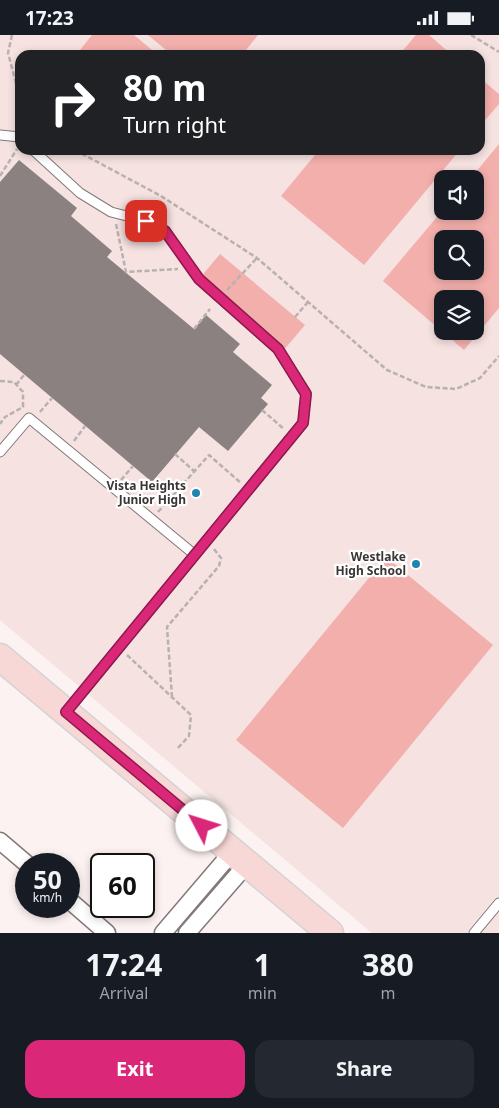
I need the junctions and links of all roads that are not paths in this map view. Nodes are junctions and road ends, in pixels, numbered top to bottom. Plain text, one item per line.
1 (0, 135) edge
2 (15, 136) edge
3 (38, 155) edge
4 (0, 452) edge
5 (195, 555) junction
6 (0, 657) edge
7 (66, 712) junction
8 (2, 846) edge
9 (15, 855) edge
10 (240, 857) junction
11 (499, 903) edge
12 (80, 910) edge
13 (107, 933) edge
14 (164, 933) edge
15 (187, 933) edge
16 (330, 933) edge
17 (474, 933) edge

1 - 2 lane
3 - 5 lane
4 - 5 lane
5 - 7 lane
6 - 7 main road
7 - 10 main road
8 - 9 street
10 - 14 street
10 - 15 street
10 - 16 main road
11 - 17 lane
12 - 13 street

